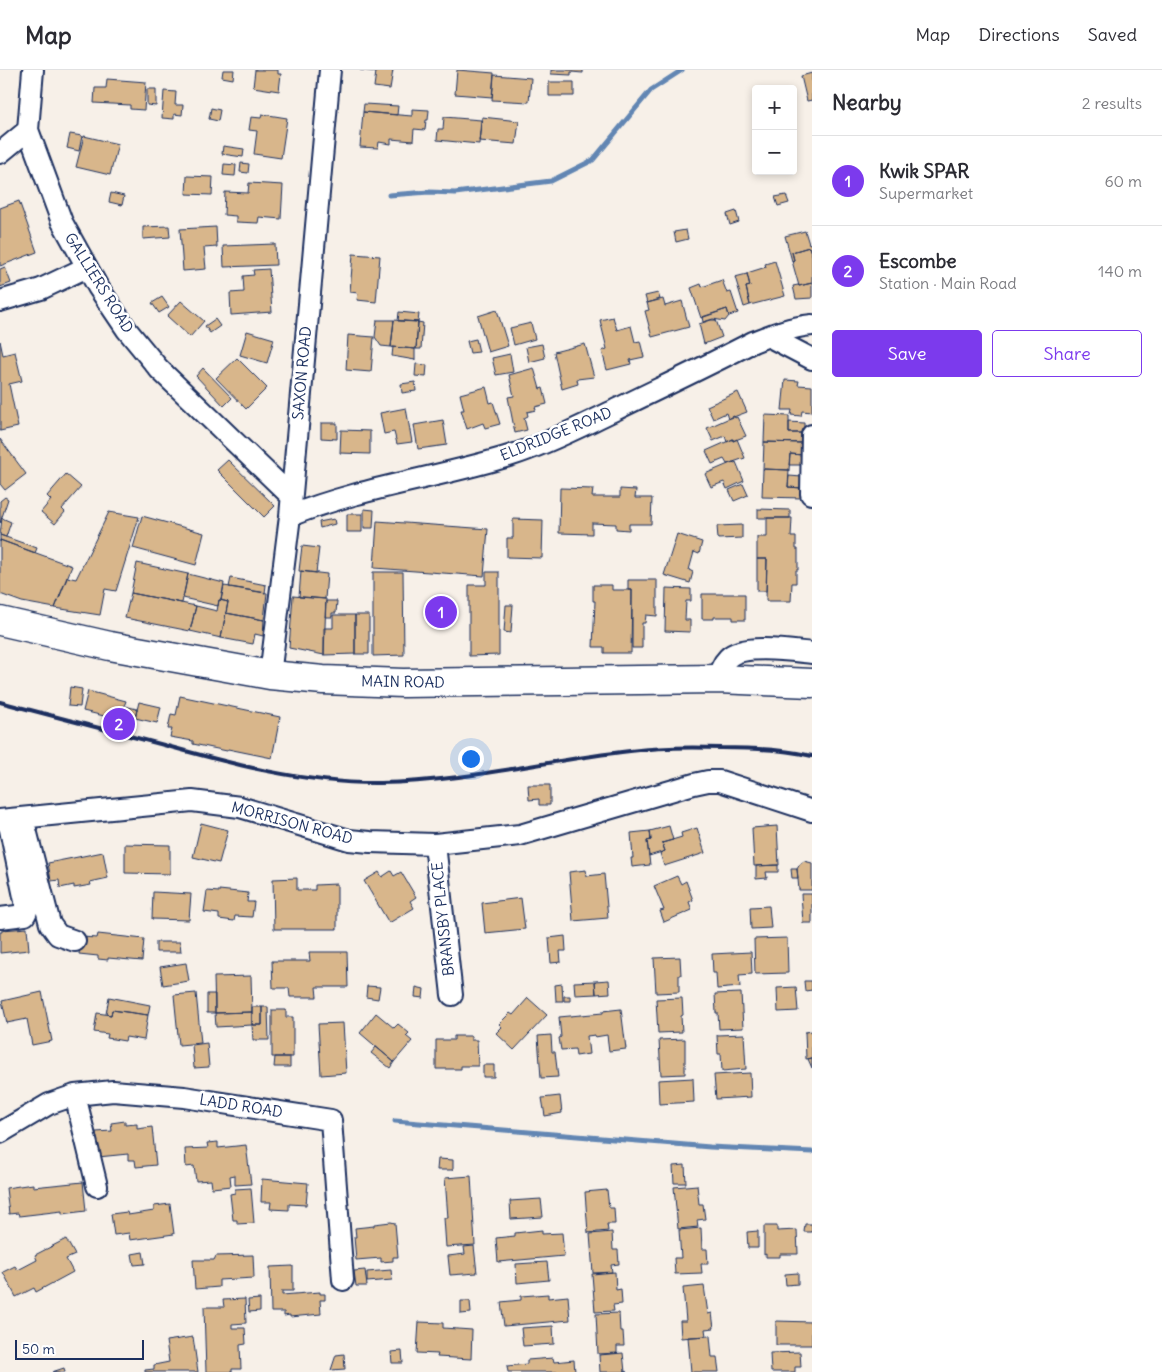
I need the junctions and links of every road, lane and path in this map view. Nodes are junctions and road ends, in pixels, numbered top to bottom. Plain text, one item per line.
1 (330, 70) edge
2 (37, 72) edge
3 (28, 130) junction
4 (0, 153) edge
5 (87, 267) junction
6 (0, 301) edge
7 (812, 325) edge
8 (768, 336) junction
9 (812, 359) edge
10 (812, 435) edge
11 (811, 494) dead end
12 (290, 506) junction
13 (0, 621) edge
14 (812, 653) edge
15 (270, 675) junction
16 (718, 679) junction
17 (812, 683) edge
18 (812, 811) edge
19 (10, 820) edge
20 (435, 844) junction
21 (0, 918) edge
22 (75, 941) dead end
23 (452, 995) dead end
24 (75, 1095) junction
25 (0, 1133) edge
26 (97, 1186) dead end
27 (343, 1280) dead end

1 - 12 street, SAXON ROAD
2 - 3 street
3 - 4 street
3 - 5 street, GALLIERS ROAD
5 - 6 street
5 - 12 street, GALLIERS ROAD
7 - 8 street, ELDRIDGE ROAD
8 - 9 street
8 - 12 street, ELDRIDGE ROAD
10 - 11 street
12 - 15 street, SAXON ROAD
13 - 15 main road, MAIN ROAD
14 - 16 street
15 - 16 main road, MAIN ROAD
16 - 17 main road, MAIN ROAD
18 - 20 street, MORRISON ROAD
19 - 20 street, MORRISON ROAD
19 - 21 street
19 - 22 street
20 - 23 street, BRANSBY PLACE
24 - 25 street, LADD ROAD
24 - 26 street
24 - 27 street, LADD ROAD

